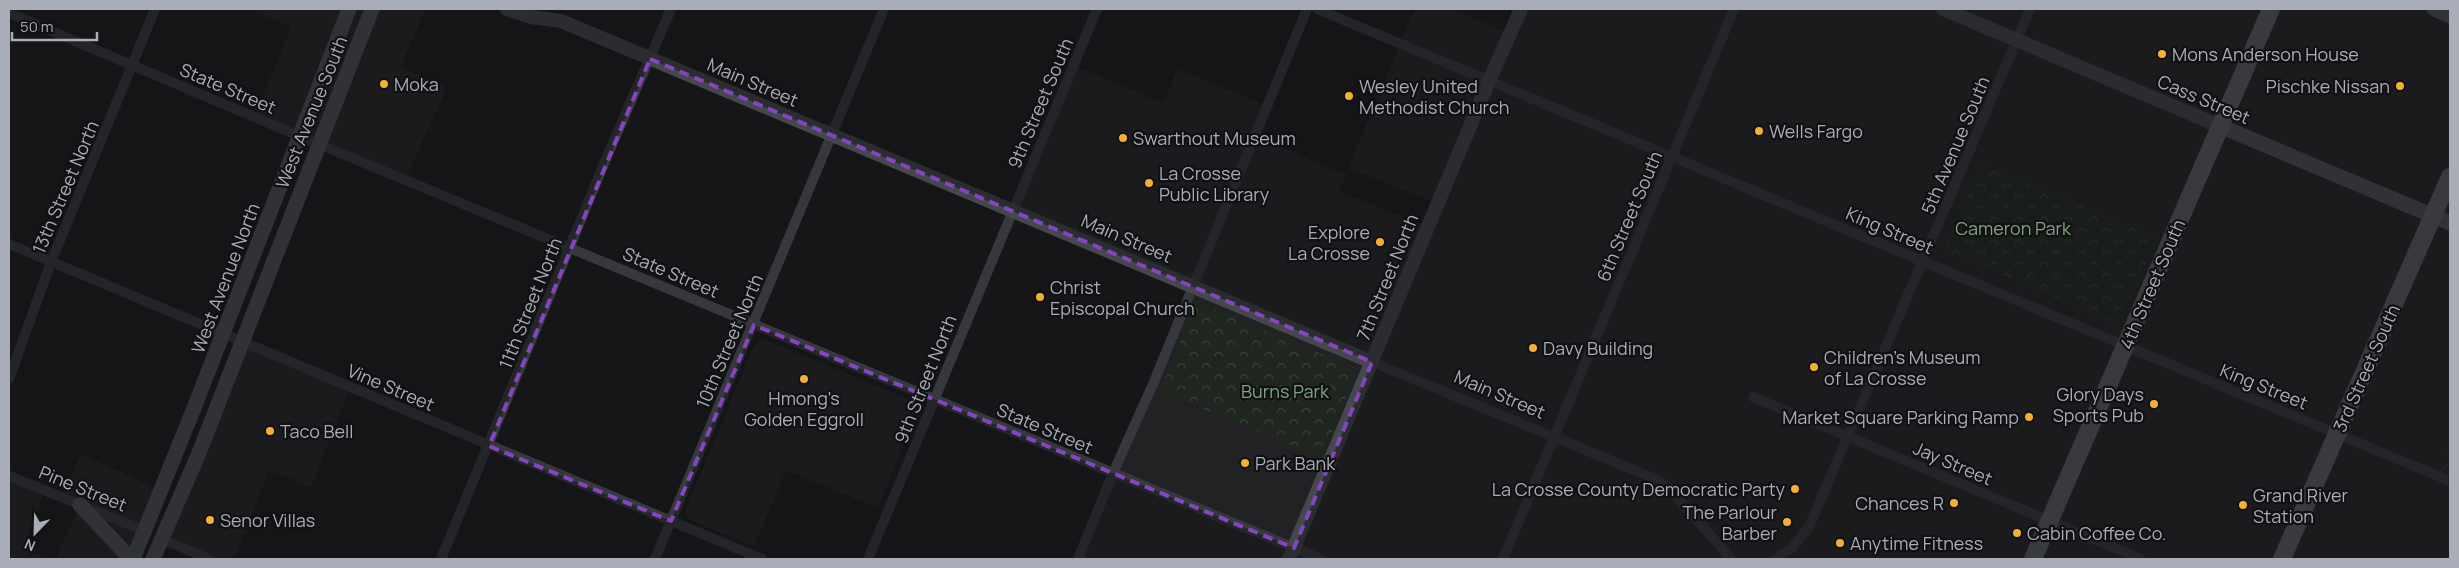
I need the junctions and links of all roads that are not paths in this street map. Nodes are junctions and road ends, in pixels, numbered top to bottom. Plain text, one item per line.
1 (155, 9) edge
2 (349, 9) edge
3 (372, 9) edge
4 (507, 9) edge
5 (543, 9) edge
6 (671, 9) edge
7 (884, 9) edge
8 (1097, 9) edge
9 (1308, 9) edge
10 (1317, 9) edge
11 (1521, 9) edge
12 (1734, 9) edge
13 (1943, 9) edge
14 (2030, 9) edge
15 (2271, 9) edge
16 (2434, 9) edge
17 (9, 13) edge
18 (2450, 16) edge
19 (561, 21) junction
20 (2017, 40) junction
21 (650, 58) junction
22 (132, 66) junction
23 (1489, 81) junction
24 (2220, 126) junction
25 (831, 135) junction
26 (299, 136) junction
27 (318, 144) junction
28 (1671, 157) junction
29 (2450, 176) edge
30 (1012, 211) junction
31 (2434, 216) junction
32 (2450, 223) edge
33 (9, 244) edge
34 (570, 247) junction
35 (1923, 261) junction
36 (51, 262) junction
37 (1192, 286) junction
38 (754, 325) junction
39 (223, 334) junction
40 (240, 341) junction
41 (2125, 346) junction
42 (1372, 362) junction
43 (9, 379) edge
44 (1753, 397) dead end
45 (934, 399) junction
46 (2337, 434) junction
47 (1554, 436) junction
48 (1847, 436) junction
49 (489, 446) junction
50 (1112, 474) junction
51 (9, 476) edge
52 (2450, 481) edge
53 (80, 505) junction
54 (671, 521) junction
55 (2050, 521) junction
56 (145, 531) junction
57 (162, 539) junction
58 (1292, 554) edge
59 (132, 559) edge
60 (153, 559) edge
61 (209, 559) edge
62 (441, 559) edge
63 (655, 559) edge
64 (762, 559) edge
65 (868, 559) edge
66 (1078, 559) edge
67 (1321, 559) edge
68 (1503, 559) edge
69 (1731, 559) edge
70 (1776, 559) edge
71 (2033, 559) edge
72 (2141, 559) edge
73 (2282, 559) edge

1 - 22 street, 13th Street North
2 - 26 main road, West Avenue North
3 - 27 main road, West Avenue South
4 - 19 street, Main Street
5 - 19 street
6 - 21 street, 11th Street North
7 - 25 street, 10th Street North
8 - 30 street, 9th Street South
9 - 37 street
10 - 23 street, King Street
11 - 23 street, 7th Street North
12 - 28 street, 6th Street South
13 - 20 street, Cass Street
14 - 20 street, 5th Avenue South
15 - 24 highway, 4th Street South
16 - 18 main road
17 - 22 street, State Street
19 - 21 street, Main Street
20 - 24 street, Cass Street
20 - 35 street, 5th Avenue South
21 - 25 street, Main Street
21 - 34 street, 11th Street North
22 - 26 street, State Street
22 - 36 street, 13th Street North
23 - 28 street, King Street
23 - 42 street, 7th Street North
24 - 31 main road, Cass Street
24 - 41 highway, 4th Street South
25 - 30 street, Main Street
25 - 38 street, 10th Street North
26 - 27 street, State Street
26 - 39 main road, West Avenue North
27 - 34 street, State Street
27 - 40 main road, West Avenue South
28 - 35 street, King Street
28 - 47 street, 6th Street South
29 - 31 highway, 3rd Street South
30 - 37 street, Main Street
30 - 45 street, 9th Street North
31 - 32 main road, Cass Street
31 - 46 highway, 3rd Street South
33 - 36 street, Vine Street
34 - 38 street, State Street
34 - 49 street, 11th Street North
35 - 41 street, King Street
35 - 48 street, 5th Avenue South
36 - 39 street, Vine Street
36 - 43 street, 13th Street North
37 - 42 street, Main Street
37 - 50 street
38 - 45 street, State Street
38 - 54 street, 10th Street North
39 - 40 street, Vine Street
39 - 56 main road, West Avenue North
40 - 49 street, Vine Street
40 - 57 main road, West Avenue North
41 - 46 street, King Street
41 - 55 highway, 4th Street South
42 - 47 street, Main Street
42 - 58 street, 7th Street North
44 - 48 street, Jay Street
45 - 50 street, State Street
45 - 65 street, 9th Street North
46 - 52 street, King Street
46 - 73 highway, 3rd Street South
47 - 68 street, 6th Street South
47 - 69 street, Main Street
48 - 55 street, Jay Street
48 - 70 street, 5th Avenue South
49 - 54 street, Vine Street
49 - 62 street, 11th Street North
50 - 58 street, State Street
50 - 66 street
51 - 53 street, Pine Street
53 - 56 street, Pine Street
53 - 59 main road
54 - 63 street, 10th Street North
54 - 64 street, Vine Street
55 - 71 highway, 4th Street South
55 - 72 street, Jay Street
56 - 59 main road, West Avenue North
57 - 60 main road, West Avenue North
57 - 61 street
58 - 67 street, State Street

